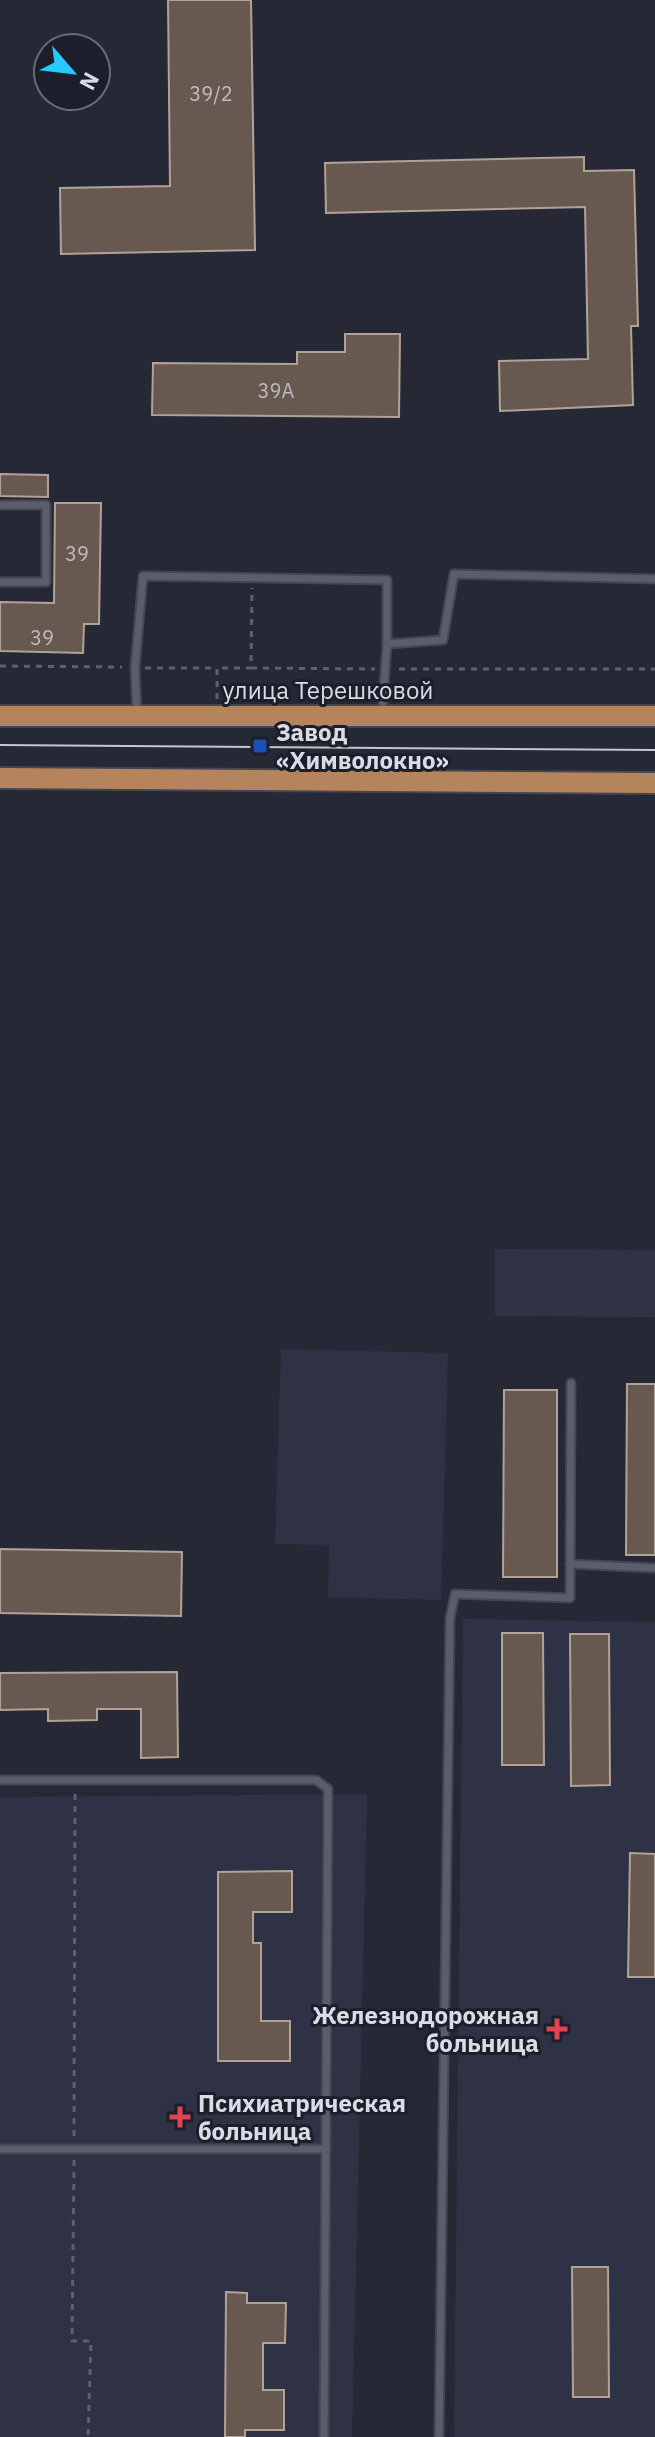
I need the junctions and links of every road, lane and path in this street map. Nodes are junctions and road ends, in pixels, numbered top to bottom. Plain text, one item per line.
1 (0, 505) edge
2 (252, 579) junction
3 (655, 579) edge
4 (0, 582) edge
5 (387, 644) junction
6 (0, 666) edge
7 (135, 668) junction
8 (217, 668) junction
9 (251, 668) junction
10 (386, 669) junction
11 (655, 669) edge
12 (217, 707) dead end
13 (0, 716) edge
14 (138, 716) junction
15 (381, 716) junction
16 (655, 716) edge
17 (0, 778) edge
18 (655, 783) edge
19 (571, 1383) dead end
20 (570, 1564) junction
21 (655, 1568) edge
22 (0, 1780) edge
23 (75, 1780) junction
24 (0, 2149) edge
25 (74, 2149) junction
26 (326, 2149) junction
27 (88, 2437) edge
28 (324, 2437) edge
29 (439, 2437) edge

1 - 4 lane
2 - 5 lane
2 - 7 lane
2 - 9 path
3 - 5 lane
5 - 10 lane
6 - 7 path
7 - 8 path
7 - 14 lane
8 - 9 path
8 - 12 path
9 - 10 path
10 - 11 path
10 - 15 lane
13 - 14 main road, улица Терешковой
14 - 15 main road, улица Терешковой
15 - 16 main road, улица Терешковой
17 - 18 main road
19 - 20 lane
20 - 21 lane
20 - 29 lane
22 - 23 lane
23 - 25 path
23 - 26 lane
24 - 25 lane
25 - 26 lane
25 - 27 path
26 - 28 lane

